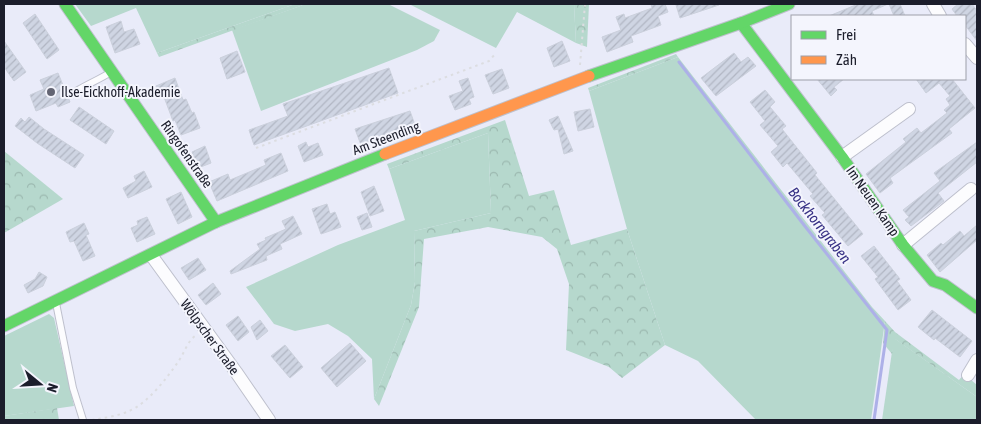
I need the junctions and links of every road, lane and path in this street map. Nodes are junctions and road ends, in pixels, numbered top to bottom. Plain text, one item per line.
1 (64, 4) edge
2 (585, 4) edge
3 (790, 4) edge
4 (933, 4) edge
5 (939, 15) edge
6 (741, 23) junction
7 (966, 45) edge
8 (496, 53) dead end
9 (977, 58) edge
10 (112, 72) junction
11 (580, 80) junction
12 (78, 90) dead end
13 (909, 109) dead end
14 (256, 148) dead end
15 (842, 156) junction
16 (971, 190) dead end
17 (216, 222) junction
18 (903, 245) junction
19 (150, 255) junction
20 (56, 302) junction
21 (977, 308) edge
22 (4, 326) edge
23 (205, 329) junction
24 (977, 360) edge
25 (968, 375) dead end
26 (83, 420) edge
27 (92, 420) edge
28 (269, 420) edge

1 - 10 street, Ringofenstraße
2 - 11 path
3 - 6 street, Am Steending
4 - 5 street
6 - 11 street, Am Steending
6 - 15 street, Im Neuen Kamp
7 - 9 street
8 - 14 path
10 - 12 lane
10 - 17 street, Ringofenstraße
11 - 17 street, Am Steending
13 - 15 street, Im Neuen Kamp
15 - 18 street, Im Neuen Kamp
16 - 18 street, Im Neuen Kamp
17 - 19 street, Am Steending
18 - 21 street, Im Neuen Kamp
19 - 20 street, Am Steending
19 - 23 street, Wölpscher Straße
20 - 22 street, Am Steending
20 - 26 lane
23 - 27 path
23 - 28 street, Wölpscher Straße
24 - 25 street

